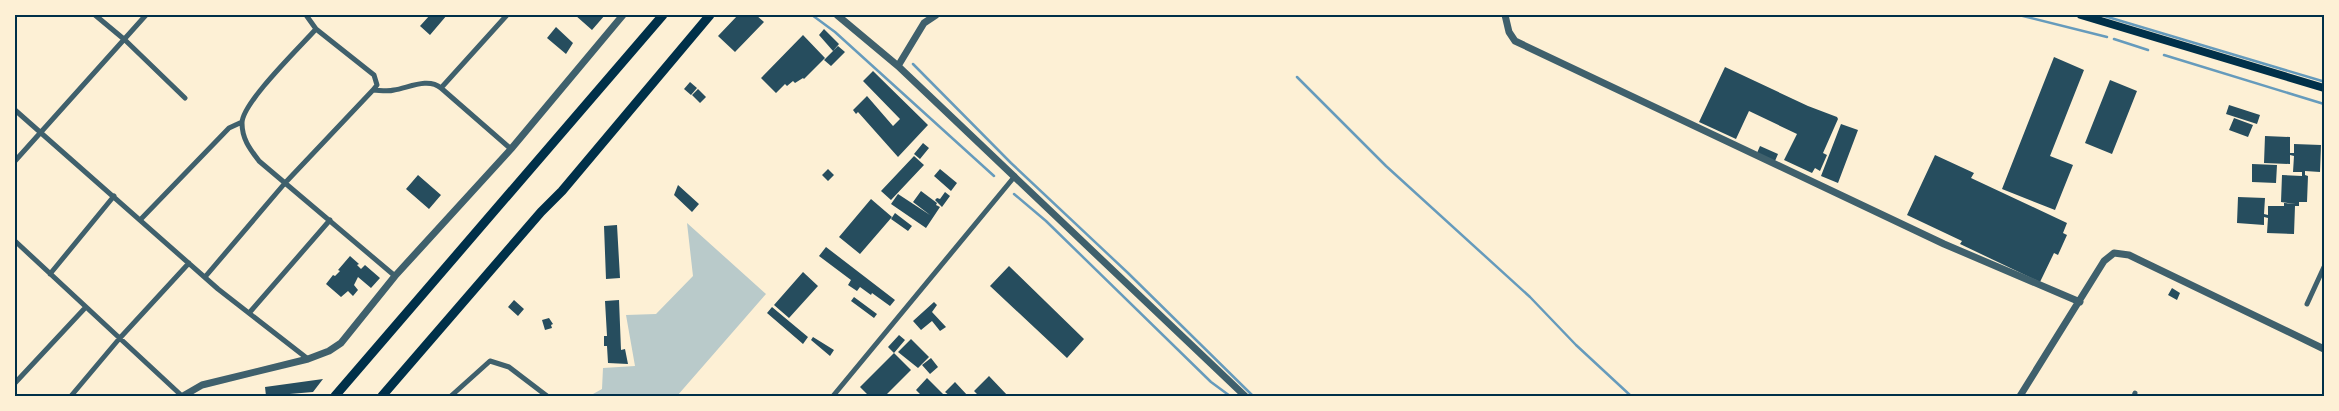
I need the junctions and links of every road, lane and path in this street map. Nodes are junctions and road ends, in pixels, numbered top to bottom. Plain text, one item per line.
1 (95, 15) edge
2 (146, 15) edge
3 (306, 15) edge
4 (507, 15) edge
5 (623, 15) edge
6 (663, 15) edge
7 (710, 15) edge
8 (837, 15) edge
9 (936, 15) edge
10 (1506, 15) edge
11 (2081, 15) edge
12 (316, 29) junction
13 (125, 40) junction
14 (898, 66) junction
15 (441, 88) junction
16 (2324, 88) edge
17 (373, 90) junction
18 (185, 98) dead end
19 (15, 110) edge
20 (242, 122) junction
21 (40, 132) junction
22 (511, 149) junction
23 (15, 161) edge
24 (1015, 176) junction
25 (285, 183) junction
26 (114, 196) junction
27 (141, 219) junction
28 (330, 220) junction
29 (15, 241) edge
30 (189, 263) junction
31 (2324, 267) edge
32 (50, 274) junction
33 (395, 276) junction
34 (205, 277) junction
35 (2080, 302) junction
36 (2307, 304) dead end
37 (86, 308) junction
38 (250, 312) junction
39 (119, 339) junction
40 (2324, 349) edge
41 (308, 359) junction
42 (15, 383) edge
43 (71, 396) edge
44 (183, 396) edge
45 (335, 396) edge
46 (382, 396) edge
47 (452, 396) edge
48 (547, 396) edge
49 (833, 396) edge
50 (1245, 396) edge
51 (2020, 396) edge

1 - 13 street
2 - 13 street
3 - 12 street
4 - 15 street
5 - 22 street
6 - 45 highway
7 - 46 highway
8 - 14 street
9 - 14 street
10 - 35 street
11 - 16 main road
12 - 17 street
12 - 20 street
13 - 18 street
13 - 21 street
14 - 24 street
15 - 17 street
15 - 22 street
17 - 25 street
19 - 21 street
20 - 25 street
20 - 27 street
21 - 23 street
21 - 26 street
22 - 33 street
24 - 49 street
24 - 50 street
25 - 28 street
25 - 34 street
26 - 27 street
26 - 32 street
27 - 30 street
28 - 33 street
28 - 38 street
29 - 32 street
30 - 34 street
30 - 39 street
31 - 36 street
32 - 37 street
33 - 41 street
34 - 38 street
35 - 40 street
35 - 51 street
37 - 39 street
37 - 42 street
38 - 41 street
39 - 43 street
39 - 44 street
41 - 44 street
47 - 48 street

